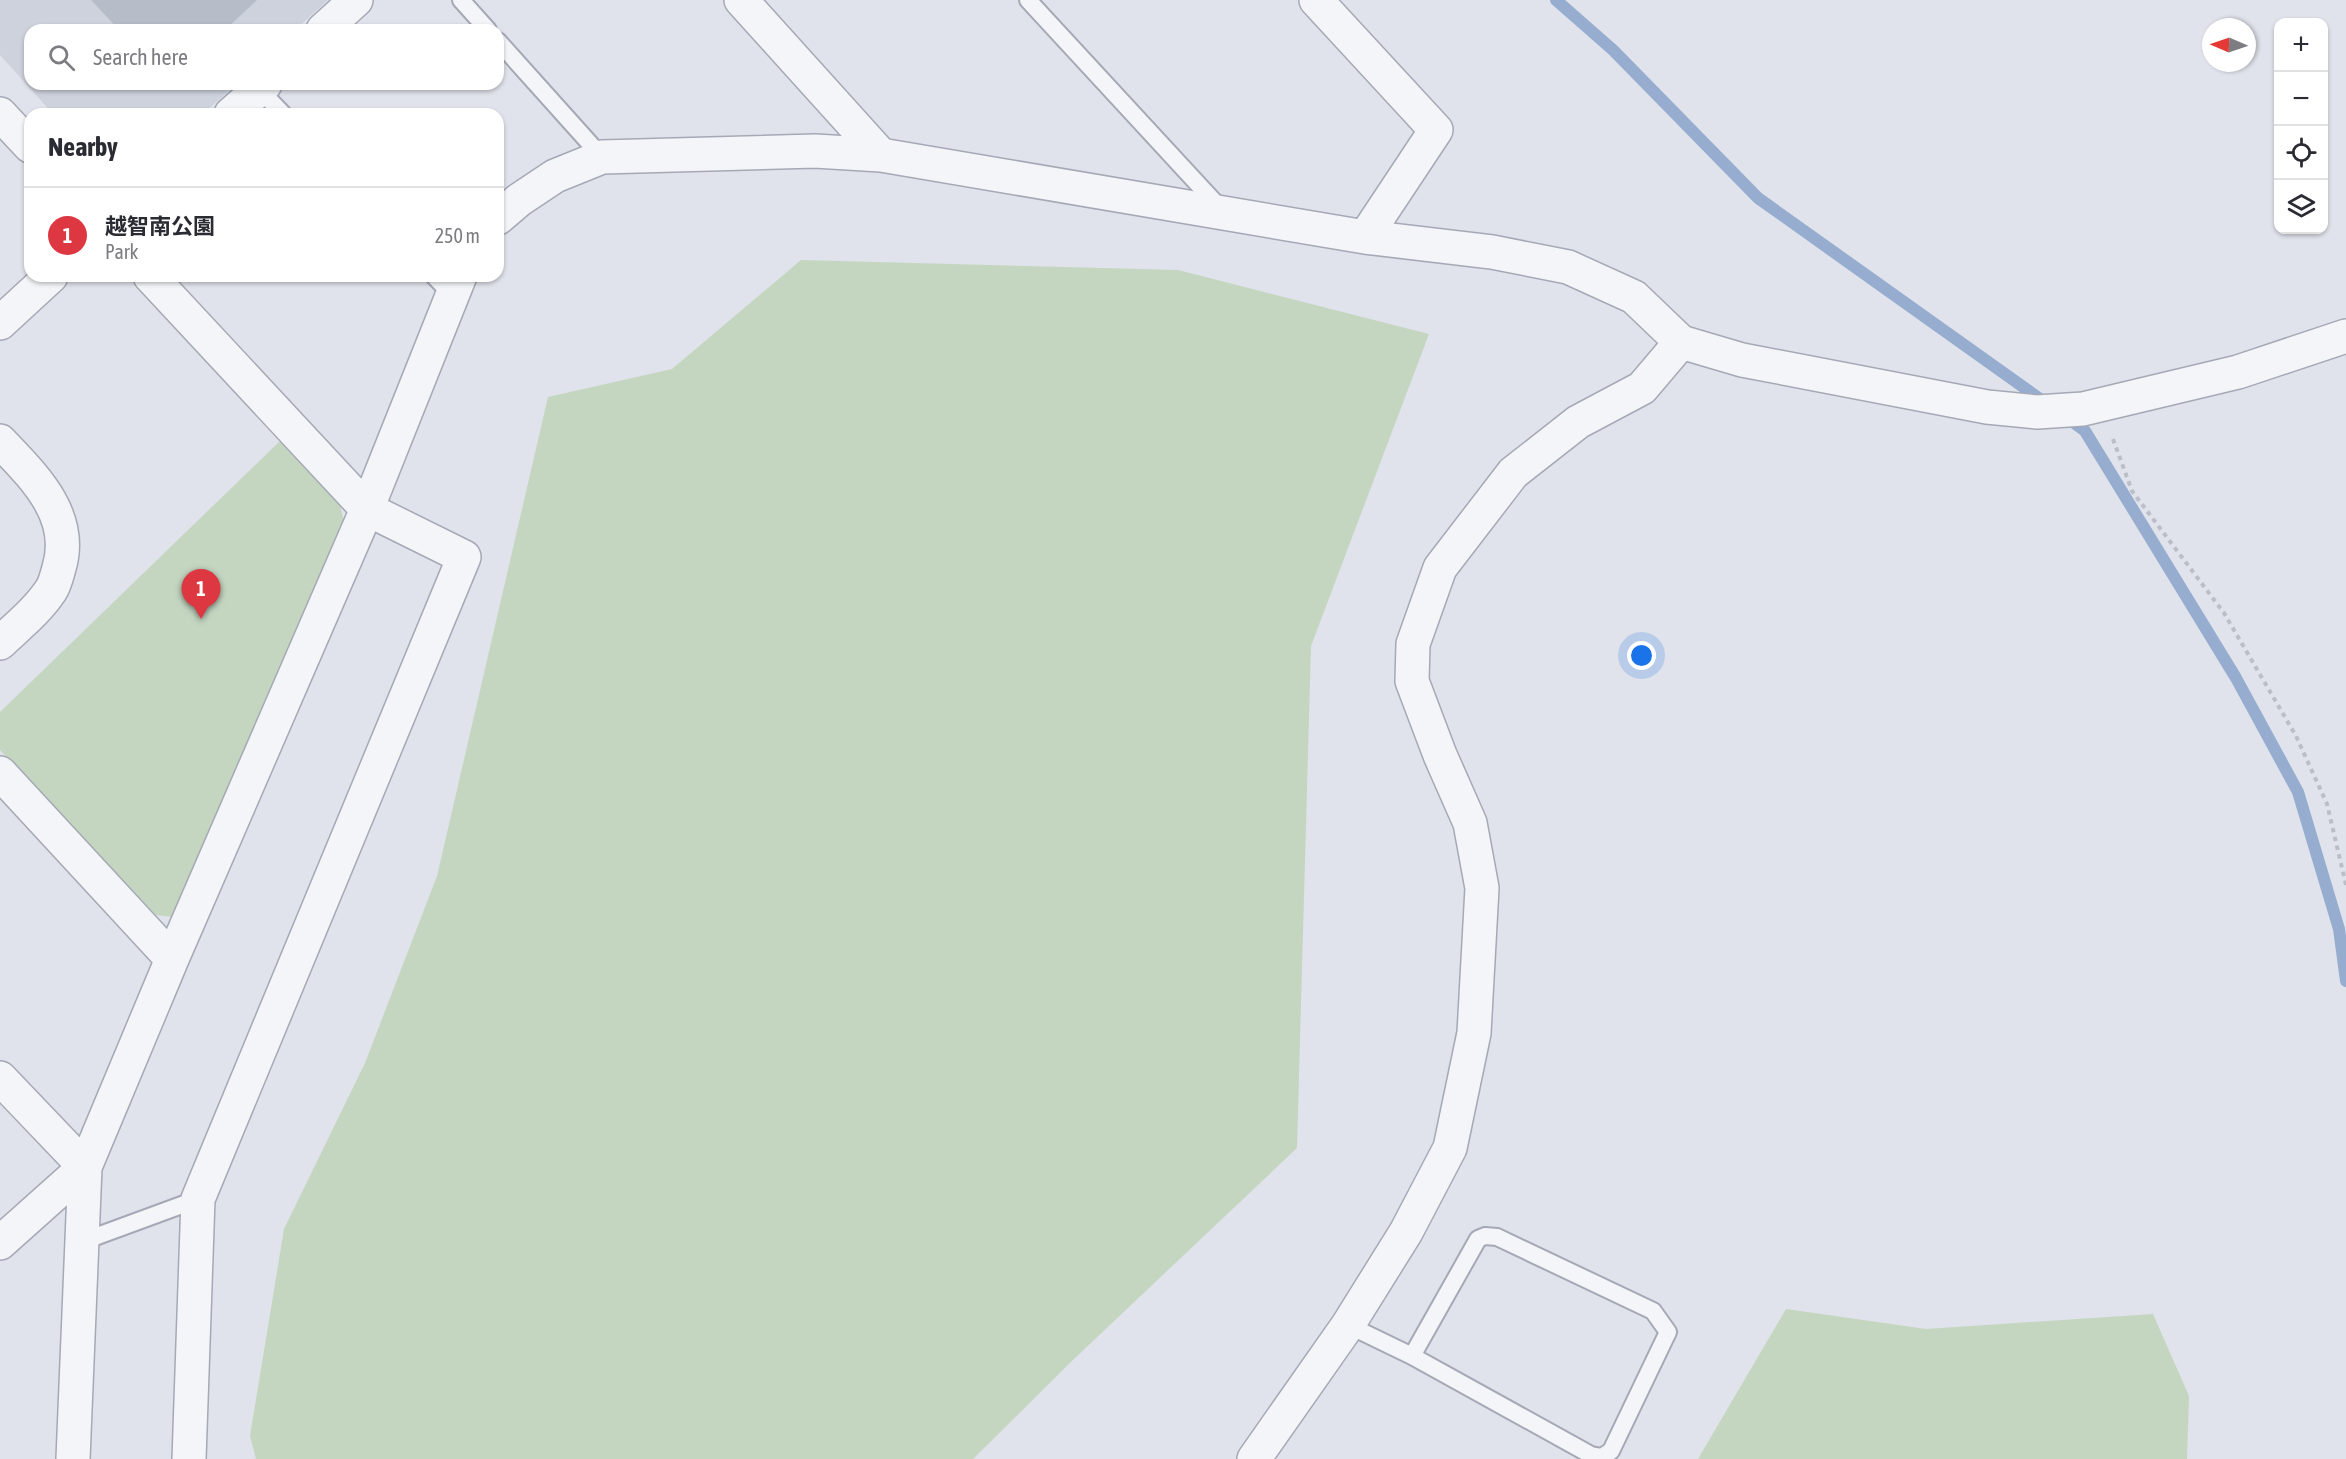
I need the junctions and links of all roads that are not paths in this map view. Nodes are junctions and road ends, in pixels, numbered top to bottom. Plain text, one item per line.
1 (356, 0) edge
2 (461, 0) edge
3 (741, 0) edge
4 (1028, 0) edge
5 (1316, 0) edge
6 (330, 24) edge
7 (483, 24) edge
8 (504, 48) edge
9 (258, 90) edge
10 (265, 90) edge
11 (238, 108) edge
12 (278, 108) edge
13 (0, 114) edge
14 (24, 140) edge
15 (881, 155) junction
16 (602, 157) junction
17 (1224, 212) junction
18 (504, 213) edge
19 (1365, 237) junction
20 (44, 282) edge
21 (156, 282) edge
22 (449, 283) edge
23 (0, 323) edge
24 (2346, 336) edge
25 (1681, 342) junction
26 (0, 441) edge
27 (367, 509) junction
28 (0, 643) edge
29 (0, 773) edge
30 (172, 959) junction
31 (0, 1078) edge
32 (85, 1167) junction
33 (198, 1199) junction
34 (81, 1242) junction
35 (0, 1243) edge
36 (1348, 1326) junction
37 (1412, 1356) junction
38 (70, 1456) edge
39 (189, 1459) edge
40 (1254, 1459) edge

1 - 6 street
2 - 7 lane
3 - 15 street
4 - 17 lane
5 - 19 street
8 - 16 lane
9 - 11 street
10 - 12 lane
13 - 14 street
15 - 16 street
15 - 17 street
16 - 18 street
17 - 19 street
19 - 25 street
20 - 23 street
21 - 27 street
22 - 27 street
24 - 25 street
25 - 36 street
26 - 28 street
27 - 30 street
27 - 33 street
29 - 30 street
30 - 32 street
31 - 32 street
32 - 34 street
32 - 35 street
33 - 34 lane
33 - 39 street
34 - 38 street
36 - 37 lane
36 - 40 street
37 - 37 lane

